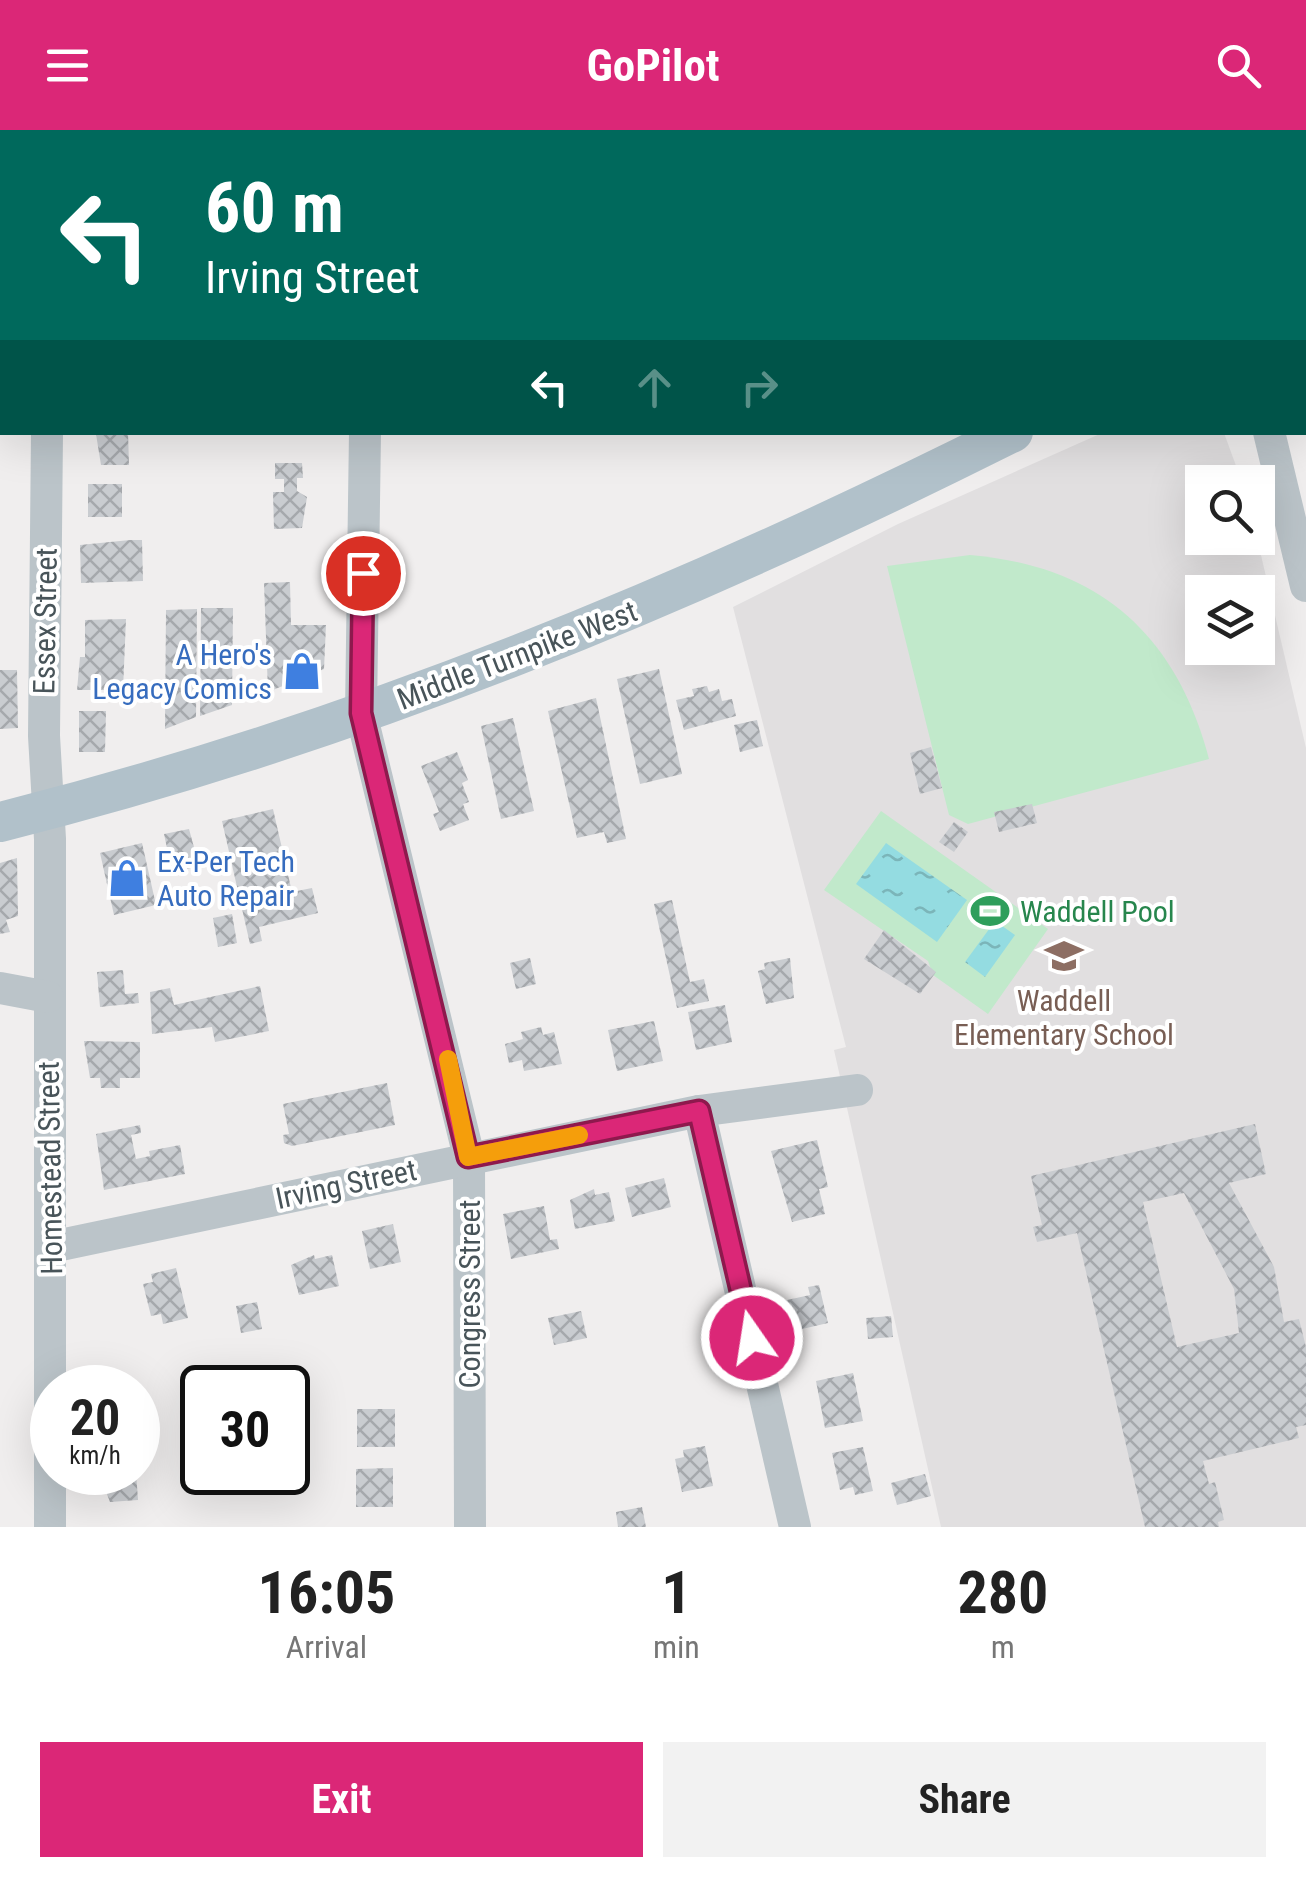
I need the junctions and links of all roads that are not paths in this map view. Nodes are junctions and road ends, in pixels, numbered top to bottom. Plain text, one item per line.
1 (47, 435) edge
2 (365, 435) edge
3 (1007, 435) edge
4 (1271, 435) edge
5 (1306, 586) edge
6 (361, 713) junction
7 (49, 810) junction
8 (0, 822) edge
9 (0, 988) edge
10 (48, 996) junction
11 (857, 1090) dead end
12 (699, 1111) junction
13 (468, 1157) junction
14 (52, 1247) junction
15 (50, 1527) edge
16 (470, 1527) edge
17 (796, 1527) edge

1 - 7 street, Essex Street
2 - 6 street, Congress Street
3 - 6 main road, Middle Turnpike West
4 - 5 street
6 - 7 main road, Middle Turnpike West
6 - 13 street, Congress Street
7 - 8 main road, Middle Turnpike West
7 - 10 street, Homestead Street
9 - 10 street
10 - 14 street, Homestead Street
11 - 12 street, Irving Street
12 - 13 street, Irving Street
12 - 17 street
13 - 14 street, Irving Street
13 - 16 street, Congress Street
14 - 15 street, Homestead Street

